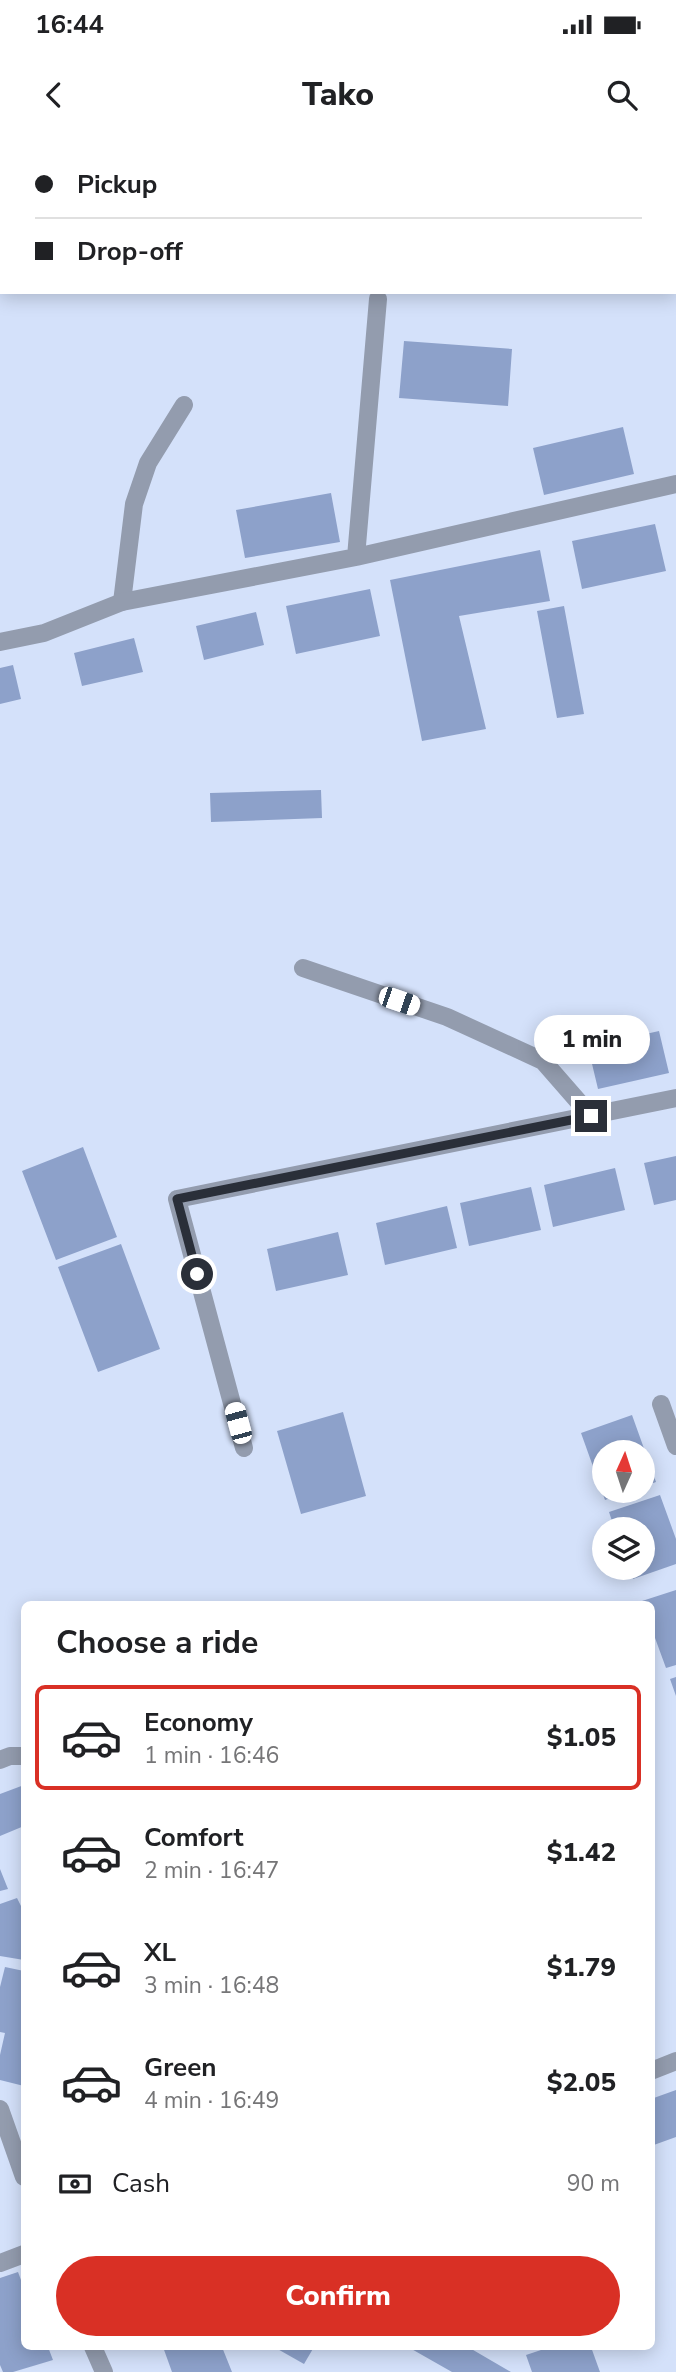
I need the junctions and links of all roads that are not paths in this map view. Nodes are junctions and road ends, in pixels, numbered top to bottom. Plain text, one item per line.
1 (378, 299) dead end
2 (184, 405) dead end
3 (676, 484) edge
4 (356, 557) junction
5 (122, 601) junction
6 (0, 642) edge
7 (303, 968) dead end
8 (676, 1098) edge
9 (591, 1116) junction
10 (661, 1404) dead end
11 (676, 1446) edge
12 (244, 1448) dead end
13 (21, 1756) edge
14 (0, 1760) edge
15 (676, 2061) edge
16 (655, 2069) edge
17 (0, 2109) edge
18 (21, 2168) edge
19 (21, 2255) edge
20 (0, 2263) edge
21 (94, 2350) edge
22 (104, 2372) edge

1 - 4 street
2 - 5 street
3 - 4 street
4 - 5 street
5 - 6 street
7 - 9 street
8 - 9 street
9 - 12 street
10 - 11 street
13 - 14 street
15 - 16 street
17 - 18 street
19 - 20 street
21 - 22 street

